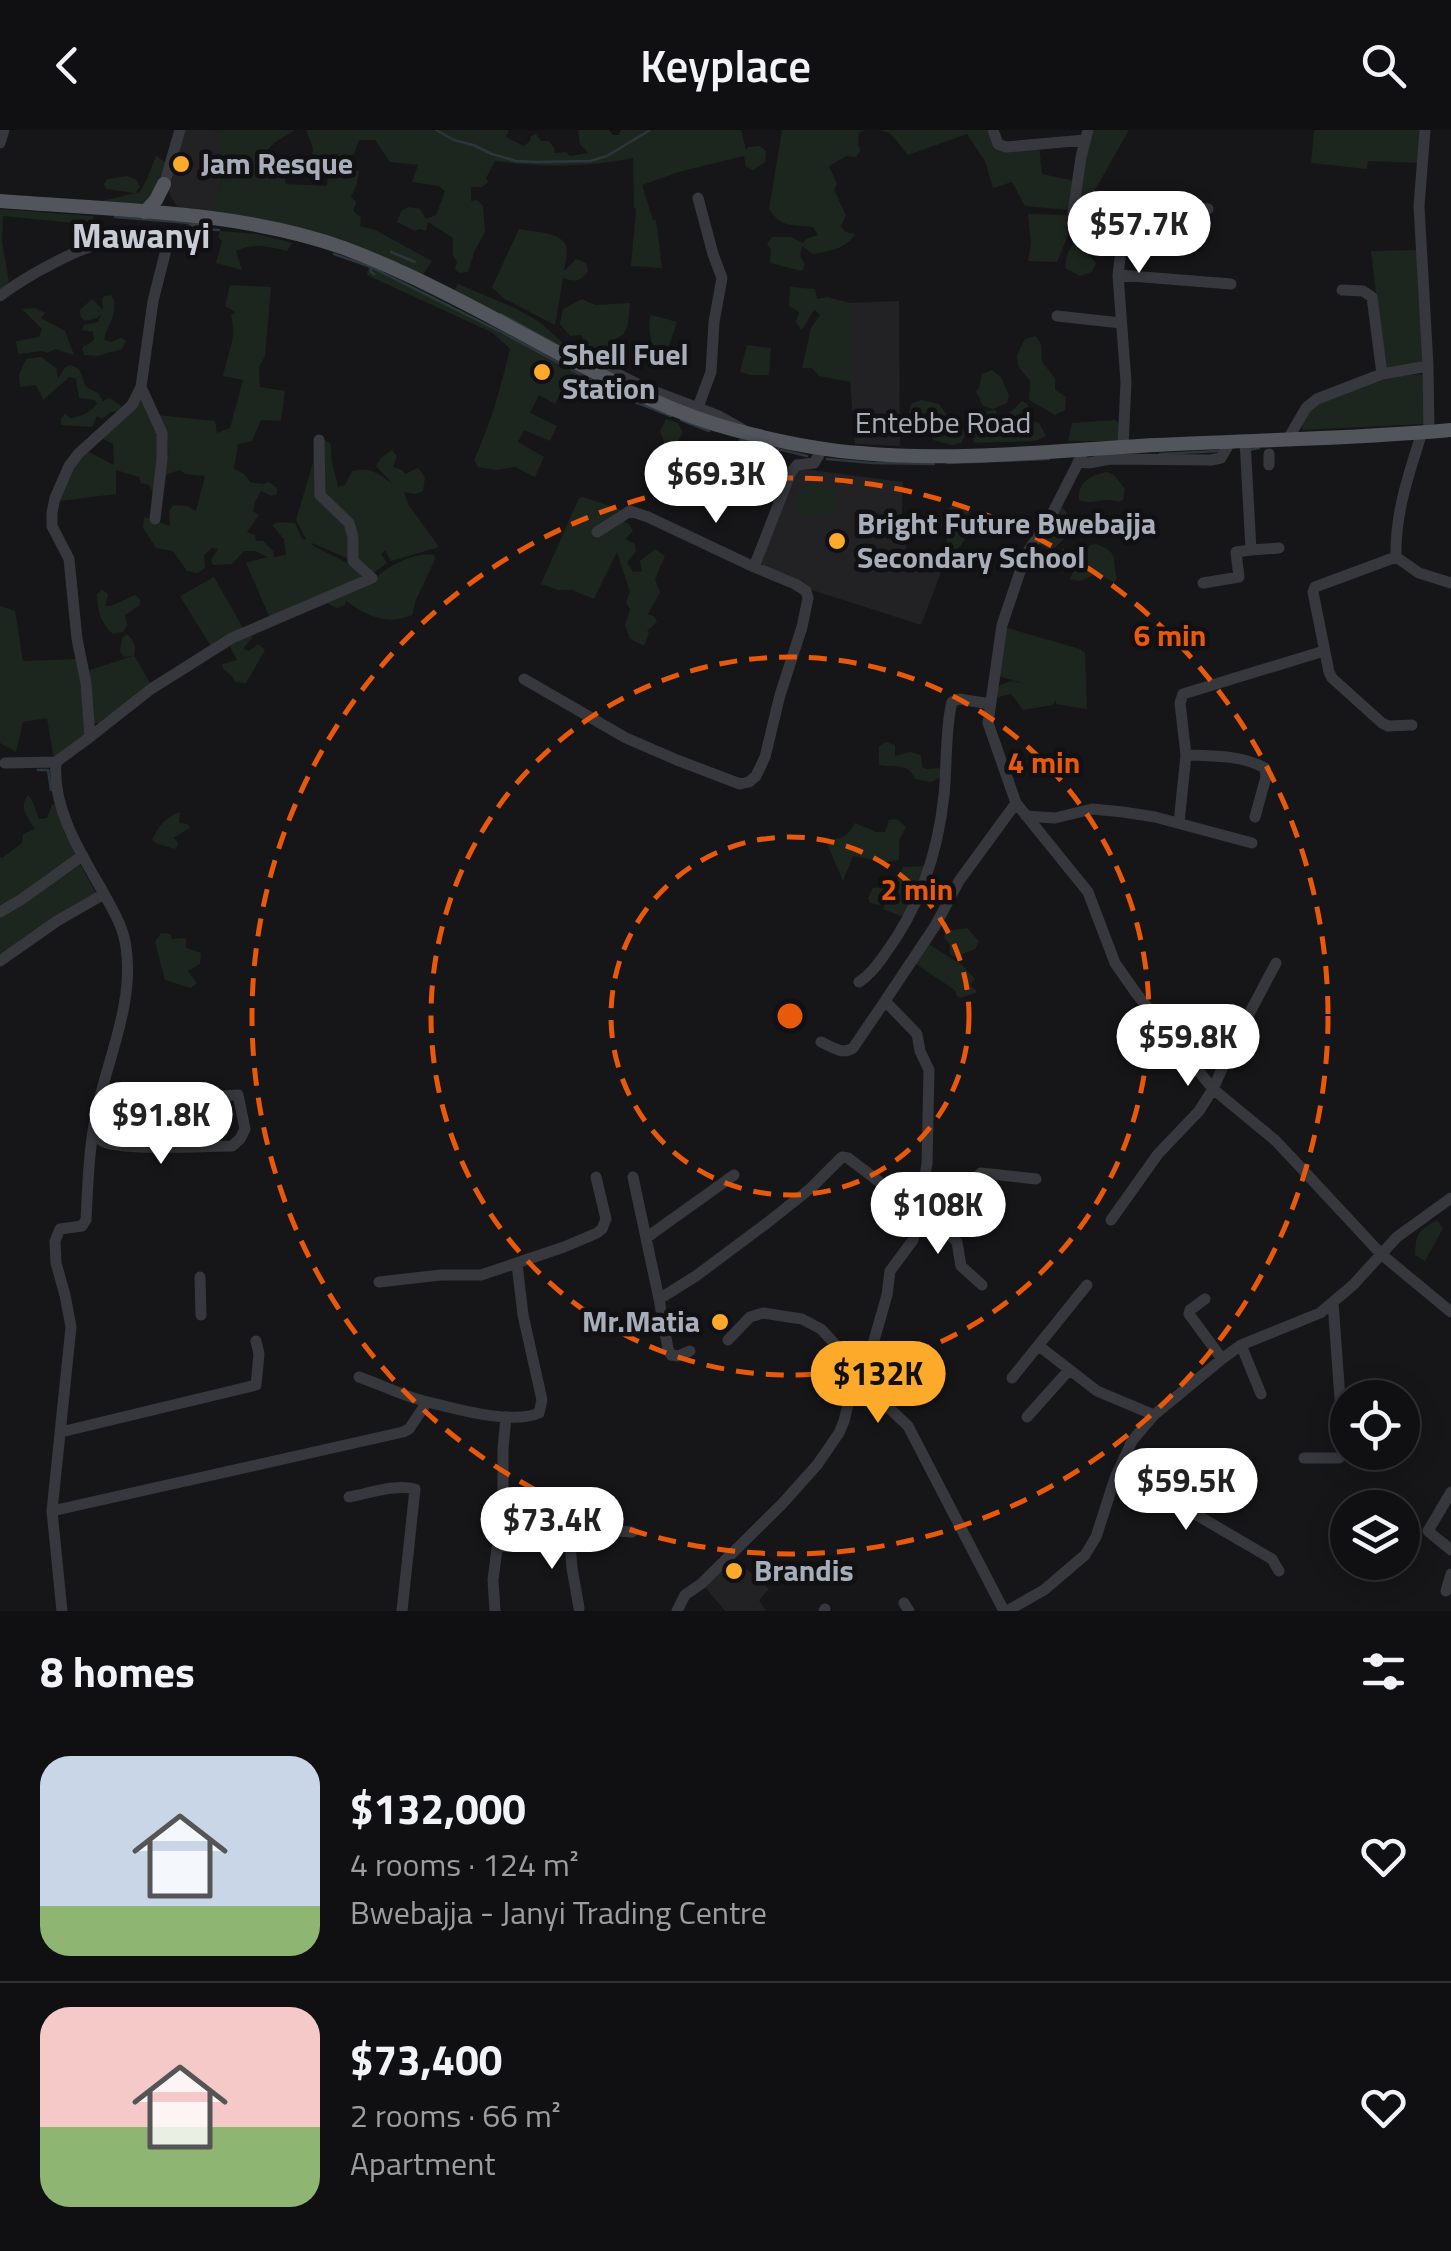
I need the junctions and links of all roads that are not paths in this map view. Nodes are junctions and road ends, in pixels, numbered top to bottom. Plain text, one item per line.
1 (4, 130) edge
2 (180, 130) edge
3 (994, 130) edge
4 (1425, 130) edge
5 (1086, 135) edge
6 (0, 143) edge
7 (163, 188) junction
8 (698, 198) dead end
9 (0, 201) edge
10 (1208, 209) dead end
11 (153, 213) junction
12 (180, 216) junction
13 (208, 218) junction
14 (1122, 233) junction
15 (170, 238) junction
16 (1118, 274) junction
17 (1231, 284) dead end
18 (1342, 290) dead end
19 (0, 296) edge
20 (1057, 316) dead end
21 (1121, 323) junction
22 (594, 362) dead end
23 (1428, 366) junction
24 (1382, 374) junction
25 (141, 388) junction
26 (698, 407) junction
27 (1451, 430) edge
28 (1426, 432) junction
29 (750, 434) junction
30 (1288, 439) junction
31 (318, 440) dead end
32 (1238, 441) junction
33 (1123, 447) junction
34 (820, 448) junction
35 (1082, 455) junction
36 (155, 519) dead end
37 (597, 532) dead end
38 (1280, 548) dead end
39 (1251, 550) junction
40 (1396, 557) junction
41 (754, 567) junction
42 (1203, 582) dead end
43 (1451, 583) edge
44 (1324, 651) junction
45 (524, 679) dead end
46 (990, 704) junction
47 (1412, 725) dead end
48 (90, 737) junction
49 (1186, 754) junction
50 (56, 762) junction
51 (5, 764) dead end
52 (1016, 803) junction
53 (1026, 816) junction
54 (1255, 817) dead end
55 (1179, 823) junction
56 (1252, 843) dead end
57 (82, 856) junction
58 (104, 894) junction
59 (0, 912) edge
60 (0, 961) edge
61 (1276, 963) dead end
62 (858, 982) dead end
63 (885, 1001) junction
64 (821, 1042) dead end
65 (1213, 1089) junction
66 (162, 1099) junction
67 (98, 1106) junction
68 (94, 1130) junction
69 (156, 1146) junction
70 (734, 1175) dead end
71 (596, 1177) dead end
72 (633, 1177) dead end
73 (1036, 1179) dead end
74 (1451, 1198) edge
75 (918, 1207) junction
76 (932, 1217) junction
77 (1111, 1220) dead end
78 (646, 1238) junction
79 (1381, 1254) junction
80 (517, 1264) junction
81 (200, 1277) dead end
82 (379, 1282) dead end
83 (982, 1285) dead end
84 (1087, 1285) dead end
85 (659, 1299) junction
86 (1205, 1299) dead end
87 (1333, 1302) junction
88 (1451, 1312) edge
89 (201, 1315) dead end
90 (728, 1340) dead end
91 (256, 1341) dead end
92 (1241, 1345) junction
93 (1038, 1346) junction
94 (690, 1350) dead end
95 (1222, 1359) junction
96 (860, 1370) junction
97 (1069, 1370) junction
98 (360, 1377) dead end
99 (1012, 1378) dead end
100 (852, 1392) junction
101 (1261, 1394) dead end
102 (426, 1402) junction
103 (1154, 1415) junction
104 (506, 1417) junction
105 (1027, 1417) dead end
106 (61, 1432) junction
107 (1304, 1458) dead end
108 (1116, 1478) junction
109 (1451, 1492) edge
110 (350, 1497) dead end
111 (52, 1511) junction
112 (569, 1530) junction
113 (632, 1532) dead end
114 (498, 1548) junction
115 (1451, 1550) edge
116 (1279, 1571) dead end
117 (1451, 1574) edge
118 (1446, 1592) dead end
119 (580, 1608) dead end
120 (62, 1611) edge
121 (402, 1611) edge
122 (495, 1611) edge
123 (677, 1611) edge
124 (1006, 1611) edge

1 - 6 street
2 - 7 street
3 - 5 street
4 - 23 street
5 - 14 street
7 - 11 main road
7 - 12 main road
8 - 26 street
9 - 11 main road
10 - 14 street
11 - 12 main road, Entebbe Road
12 - 13 main road, Entebbe Road
13 - 15 street
13 - 29 main road, Entebbe Road
14 - 16 street
15 - 19 street
15 - 25 street
16 - 17 street
16 - 21 street
18 - 24 street
20 - 21 street
21 - 33 street
22 - 26 street
23 - 24 street
23 - 28 street
24 - 30 street
25 - 36 street
25 - 48 street
26 - 29 street
27 - 28 main road, Entebbe Road
28 - 30 main road, Entebbe Road
28 - 40 street
29 - 34 main road, Entebbe Road
30 - 32 main road, Entebbe Road
31 - 48 street
32 - 33 main road, Entebbe Road
32 - 35 street
32 - 39 street
33 - 35 main road, Entebbe Road
34 - 35 main road, Entebbe Road
34 - 41 street
35 - 46 street
37 - 41 street
38 - 39 street
39 - 42 street
40 - 43 street
40 - 44 street
41 - 45 street
44 - 47 street
44 - 49 street
46 - 52 street
46 - 62 street
48 - 50 street
49 - 54 street
49 - 55 street
50 - 51 street
50 - 57 street
52 - 53 street
52 - 63 street
53 - 55 street
53 - 65 street
55 - 56 street
57 - 58 street
57 - 59 street
58 - 60 street
58 - 67 street
61 - 65 street
63 - 64 street
63 - 75 street
65 - 77 street
65 - 79 street
66 - 67 street
66 - 69 street
66 - 69 street
67 - 68 street
68 - 69 street
68 - 106 street
70 - 78 street
71 - 80 street
72 - 78 street
73 - 76 street
74 - 79 street
75 - 76 street
75 - 85 street
75 - 96 street
76 - 83 street
78 - 85 street
79 - 87 street
79 - 88 street
80 - 82 street
80 - 104 street
81 - 89 street
84 - 93 street
85 - 94 street
86 - 95 street
87 - 92 street
87 - 107 street
90 - 96 street
91 - 106 street
92 - 95 street
92 - 101 street
93 - 97 street
93 - 99 street
95 - 103 street
96 - 100 street
97 - 103 street
97 - 105 street
98 - 102 street
100 - 123 street
100 - 124 street
102 - 104 street
102 - 111 street
103 - 108 street
104 - 114 street
106 - 111 street
108 - 116 street
108 - 124 street
109 - 115 street
110 - 121 street
111 - 120 street
112 - 113 street
112 - 114 street
112 - 119 street
114 - 122 street
117 - 118 street

